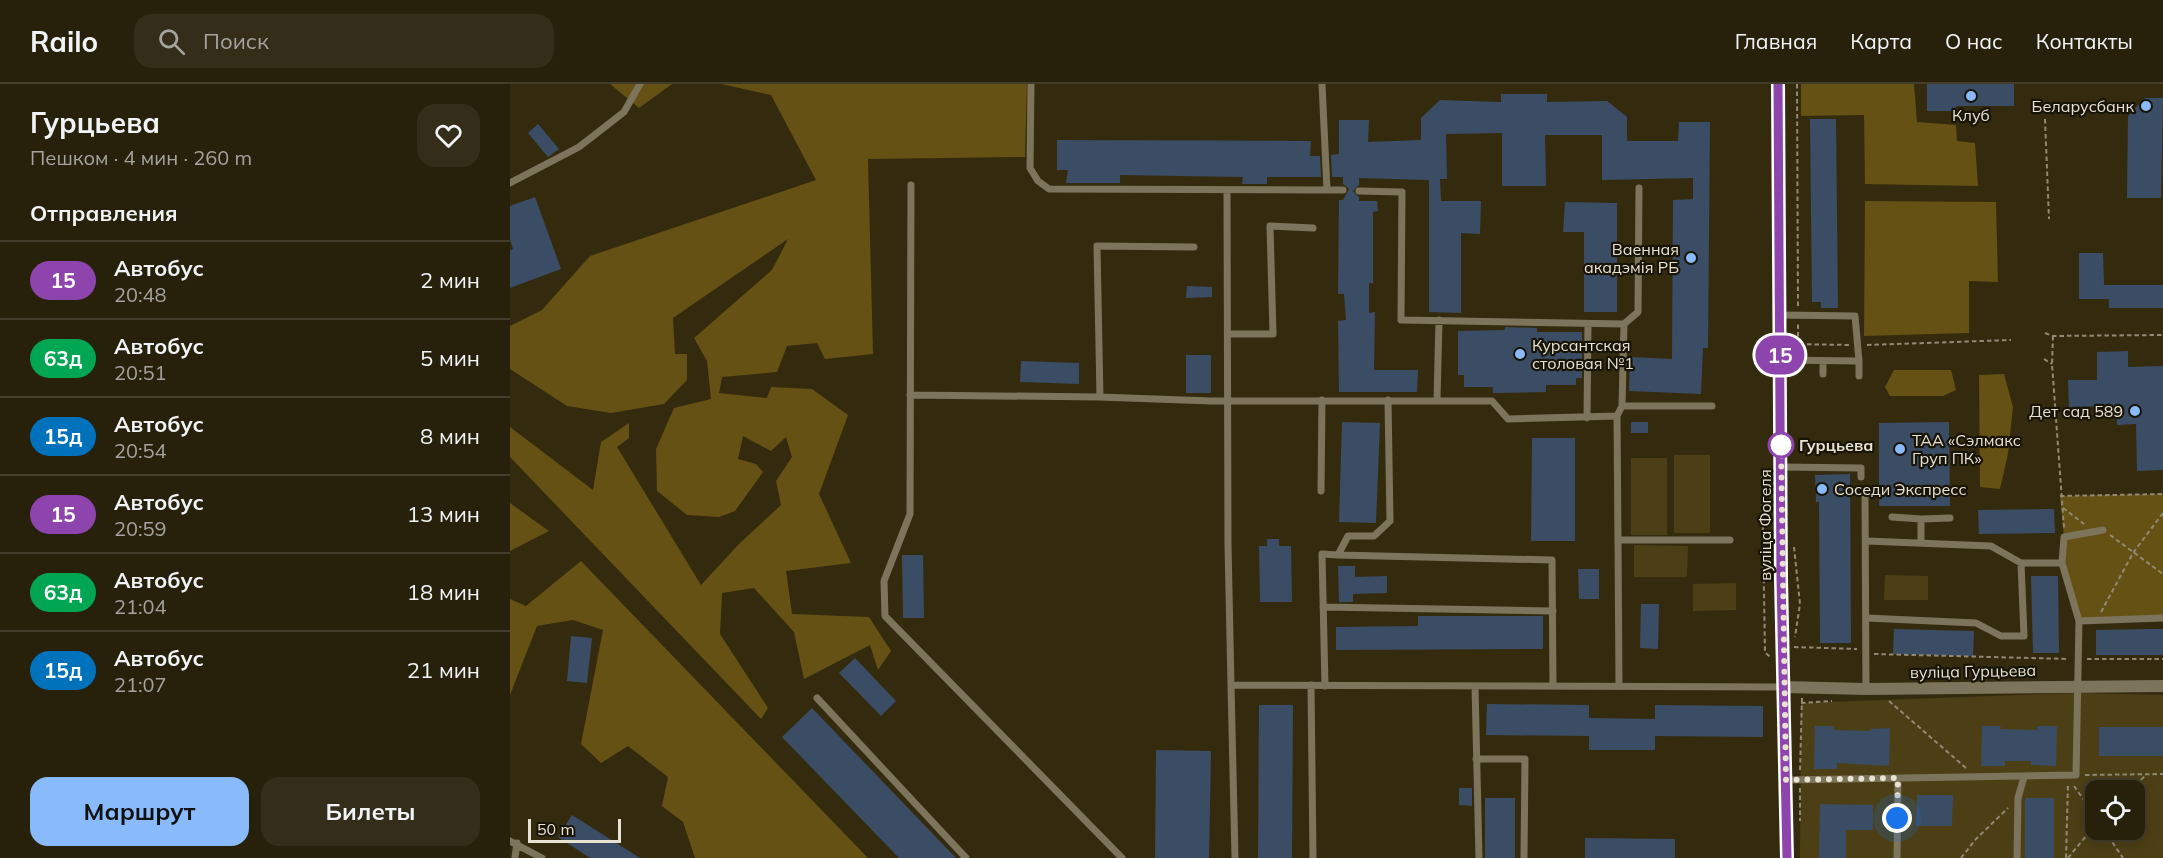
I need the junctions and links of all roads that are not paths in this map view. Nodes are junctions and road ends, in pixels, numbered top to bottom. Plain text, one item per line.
1 (640, 84) edge
2 (1031, 84) edge
3 (1322, 84) edge
4 (1778, 84) edge
5 (510, 183) edge
6 (911, 185) dead end
7 (1639, 188) dead end
8 (1227, 190) junction
9 (1327, 190) junction
10 (1343, 190) dead end
11 (1359, 191) dead end
12 (1313, 228) dead end
13 (1194, 247) dead end
14 (1780, 315) junction
15 (1439, 320) junction
16 (1588, 324) junction
17 (1624, 324) junction
18 (1229, 334) junction
19 (1780, 360) junction
20 (1823, 361) junction
21 (1859, 361) junction
22 (1823, 374) dead end
23 (1859, 376) dead end
24 (910, 395) junction
25 (1100, 397) junction
26 (1229, 399) junction
27 (1322, 400) junction
28 (1388, 400) junction
29 (1437, 400) junction
30 (1622, 406) junction
31 (1712, 406) dead end
32 (1617, 416) junction
33 (1587, 418) junction
34 (1781, 467) junction
35 (1861, 477) dead end
36 (1321, 491) dead end
37 (1865, 495) dead end
38 (1892, 517) dead end
39 (1950, 518) dead end
40 (1921, 519) junction
41 (2103, 530) road end
42 (1618, 540) junction
43 (1730, 540) dead end
44 (1868, 541) junction
45 (1921, 543) junction
46 (1338, 555) junction
47 (2021, 563) junction
48 (2062, 563) junction
49 (1323, 607) junction
50 (1553, 611) junction
51 (1866, 618) junction
52 (2163, 618) edge
53 (2079, 621) junction
54 (1231, 686) junction
55 (1311, 686) junction
56 (1325, 686) junction
57 (1475, 686) junction
58 (1553, 686) junction
59 (1619, 686) junction
60 (2076, 686) junction
61 (2163, 686) edge
62 (1784, 687) junction
63 (1866, 689) junction
64 (817, 698) dead end
65 (1476, 759) junction
66 (2024, 777) junction
67 (1898, 778) junction
68 (1786, 780) junction
69 (513, 842) edge
70 (514, 858) edge
71 (542, 858) edge
72 (966, 858) edge
73 (1122, 858) edge
74 (1235, 858) edge
75 (1313, 858) edge
76 (1479, 858) edge
77 (1524, 858) edge
78 (1787, 858) edge
79 (1897, 858) edge
80 (2017, 858) edge

1 - 5 lane
2 - 8 lane
3 - 9 lane
4 - 14 street, вуліца Фогеля
6 - 24 lane
7 - 17 lane
8 - 9 lane
8 - 18 lane
9 - 10 lane
11 - 15 lane
12 - 18 lane
13 - 25 lane
14 - 19 street, вуліца Фогеля
14 - 21 lane
15 - 16 lane
15 - 29 lane
16 - 17 lane
16 - 33 lane
17 - 30 lane
18 - 26 lane
19 - 20 lane
19 - 34 street, вуліца Фогеля
20 - 21 lane
20 - 22 lane
21 - 23 lane
24 - 25 lane
24 - 73 lane
25 - 26 lane
26 - 27 lane
26 - 54 lane
27 - 28 lane
27 - 36 lane
28 - 29 lane
28 - 46 lane
29 - 33 lane
30 - 31 lane
30 - 32 lane
32 - 33 lane
32 - 42 lane
34 - 35 lane
34 - 62 street, вуліца Фогеля
37 - 44 lane
38 - 40 lane
39 - 40 lane
40 - 45 lane
41 - 48 lane
42 - 43 lane
42 - 59 lane
44 - 45 lane
44 - 51 lane
45 - 47 lane
46 - 49 lane
46 - 50 lane
47 - 48 lane
47 - 51 lane
48 - 53 lane
49 - 50 lane
49 - 56 lane
50 - 58 lane
51 - 63 lane
52 - 53 lane
53 - 60 lane
54 - 55 lane
54 - 74 lane
55 - 56 lane
55 - 75 lane
56 - 57 lane
57 - 58 lane
57 - 65 lane
58 - 59 lane
59 - 62 lane
60 - 61 street, вуліца Гурцьева
60 - 63 street, вуліца Гурцьева
60 - 66 lane
62 - 63 street, вуліца Гурцьева
62 - 68 street, вуліца Фогеля
64 - 72 lane
65 - 76 lane
65 - 77 lane
66 - 67 lane
66 - 80 lane
67 - 68 lane
67 - 79 lane
68 - 78 street, вуліца Фогеля
69 - 70 lane
69 - 71 lane

